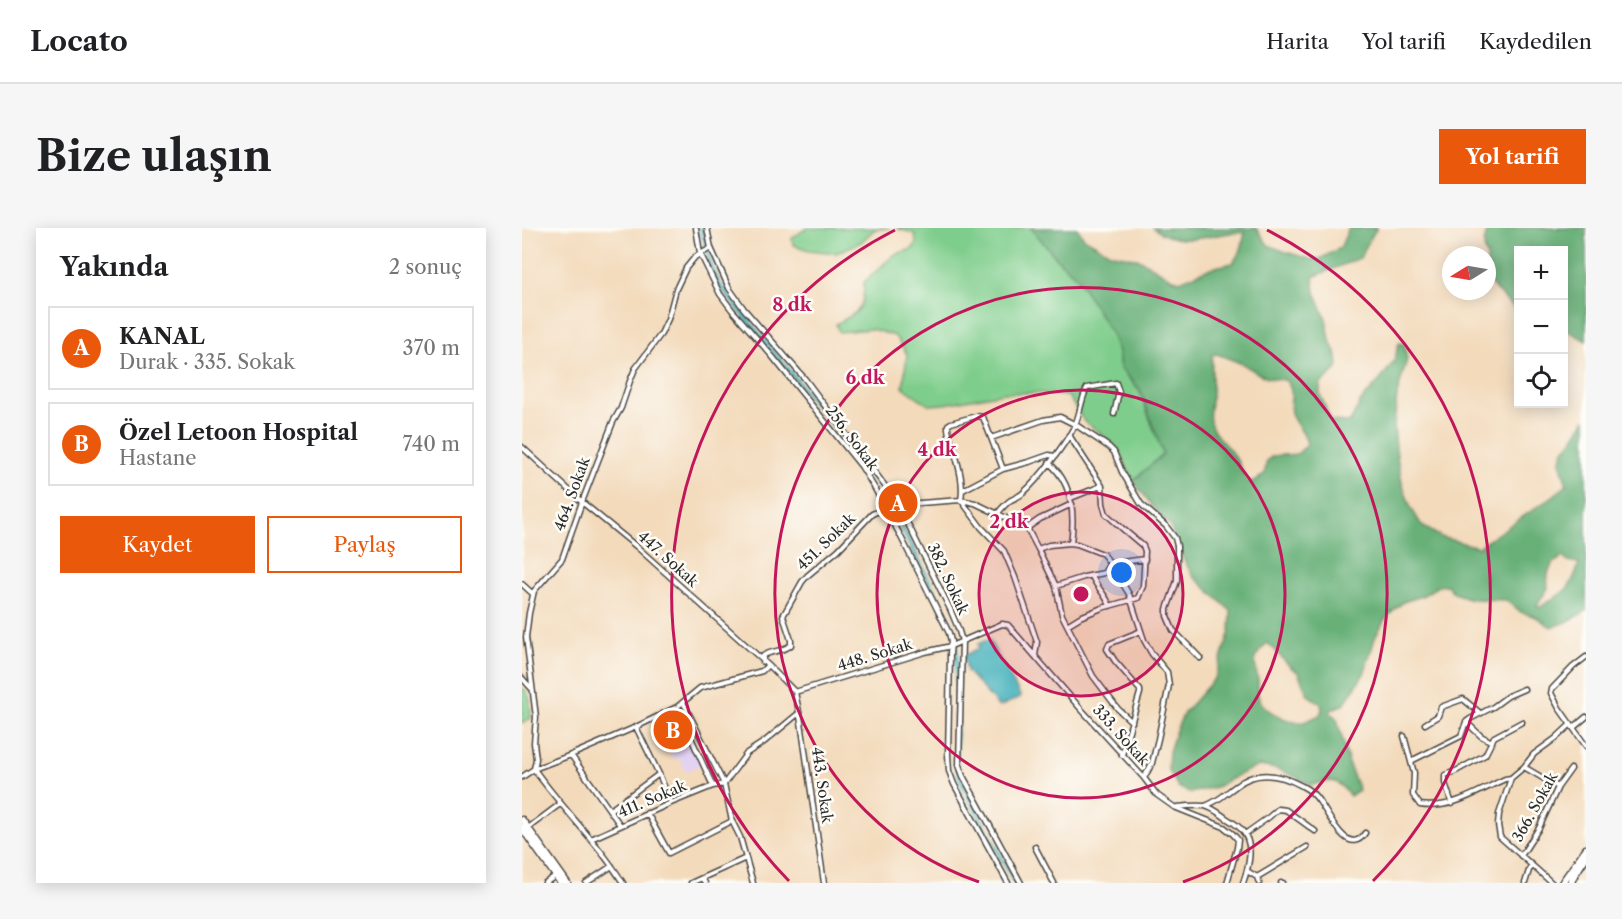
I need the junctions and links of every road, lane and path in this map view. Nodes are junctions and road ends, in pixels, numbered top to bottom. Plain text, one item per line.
1 (696, 228) edge
2 (707, 228) edge
3 (711, 248) junction
4 (702, 253) junction
5 (1114, 414) dead end
6 (1076, 425) junction
7 (1069, 435) junction
8 (991, 438) junction
9 (522, 447) edge
10 (1055, 456) junction
11 (1049, 463) junction
12 (1003, 469) junction
13 (1102, 486) junction
14 (963, 490) junction
15 (1071, 498) junction
16 (961, 500) junction
17 (582, 502) junction
18 (1072, 504) junction
19 (891, 506) junction
20 (998, 513) junction
21 (1027, 528) junction
22 (1071, 543) junction
23 (1038, 549) junction
24 (1145, 559) junction
25 (1110, 563) junction
26 (1092, 576) junction
27 (522, 585) edge
28 (1056, 586) junction
29 (533, 594) junction
30 (1132, 601) junction
31 (1110, 606) junction
32 (1067, 625) junction
33 (1141, 632) junction
34 (961, 642) junction
35 (952, 646) junction
36 (1035, 656) junction
37 (1586, 657) edge
38 (1200, 658) dead end
39 (765, 663) junction
40 (522, 678) edge
41 (522, 685) edge
42 (1524, 689) dead end
43 (532, 690) junction
44 (795, 692) junction
45 (683, 702) junction
46 (677, 707) junction
47 (799, 713) junction
48 (1480, 713) junction
49 (1586, 717) edge
50 (1132, 722) junction
51 (1522, 722) dead end
52 (1466, 723) junction
53 (1425, 724) dead end
54 (1572, 726) junction
55 (636, 727) junction
56 (1404, 736) dead end
57 (1492, 742) junction
58 (1586, 746) edge
59 (571, 755) junction
60 (1122, 755) junction
61 (1411, 761) junction
62 (1524, 767) junction
63 (534, 769) junction
64 (1571, 769) dead end
65 (659, 774) junction
66 (522, 777) edge
67 (1144, 778) junction
68 (1511, 778) junction
69 (724, 784) junction
70 (713, 786) junction
71 (1558, 788) junction
72 (671, 803) junction
73 (560, 804) junction
74 (1452, 804) junction
75 (1205, 806) junction
76 (1174, 807) junction
77 (610, 810) junction
78 (647, 813) junction
79 (522, 820) edge
80 (732, 820) junction
81 (620, 825) junction
82 (525, 828) edge
83 (1315, 831) dead end
84 (1365, 833) dead end
85 (1245, 834) junction
86 (591, 839) junction
87 (1035, 847) dead end
88 (1307, 847) dead end
89 (1586, 849) edge
90 (1521, 856) junction
91 (1586, 857) edge
92 (746, 858) junction
93 (1531, 864) junction
94 (612, 866) junction
95 (1247, 871) junction
96 (557, 873) junction
97 (702, 878) junction
98 (1257, 878) junction
99 (1572, 880) edge
100 (545, 883) edge
101 (561, 883) edge
102 (567, 883) edge
103 (586, 883) edge
104 (623, 883) edge
105 (691, 883) edge
106 (705, 883) edge
107 (753, 883) edge
108 (824, 883) edge
109 (1008, 883) edge
110 (1021, 883) edge
111 (1054, 883) edge
112 (1227, 883) edge
113 (1243, 883) edge
114 (1259, 883) edge
115 (1525, 883) edge
116 (1552, 883) edge
117 (1562, 883) edge

1 - 4 street, 256. Sokak
2 - 3 street, 382. Sokak
3 - 4 street, 464. Sokak
3 - 19 street, 382. Sokak
4 - 17 street, 464. Sokak
4 - 19 street, 256. Sokak
5 - 6 street
6 - 7 street
6 - 8 street
6 - 38 street
7 - 10 street
7 - 13 street
8 - 12 street
8 - 14 street
9 - 17 street, 447. Sokak
10 - 11 street
10 - 12 street
11 - 15 street
11 - 20 street
12 - 14 street
13 - 15 street
13 - 24 street
14 - 16 street
15 - 18 street
16 - 19 street
16 - 20 street
16 - 36 street
17 - 29 street, 464. Sokak
17 - 39 street, 447. Sokak
18 - 21 street
18 - 22 street
19 - 34 street, 382. Sokak
19 - 35 street, 256. Sokak
19 - 39 street, 451. Sokak
20 - 21 street
21 - 23 street
22 - 23 street
22 - 25 street
23 - 28 street
24 - 25 street
24 - 30 street
25 - 26 street
25 - 30 street
26 - 28 street
26 - 31 street
27 - 29 street
28 - 32 street
29 - 43 street, 464. Sokak
30 - 31 street
30 - 33 street
31 - 32 street
32 - 50 street
33 - 50 street
33 - 67 street
34 - 35 street, 448. Sokak
34 - 36 street, 333. Sokak
34 - 110 street, 382. Sokak
35 - 44 street, 448. Sokak
35 - 109 street, 256. Sokak
36 - 60 street, 333. Sokak
37 - 54 street
39 - 44 street, 447. Sokak
39 - 45 street
40 - 43 street
41 - 43 street
42 - 48 street
43 - 63 street, 464. Sokak
44 - 47 street, 443. Sokak
45 - 46 street
45 - 69 street
46 - 55 street
46 - 70 street
47 - 69 street
47 - 108 street, 443. Sokak
48 - 52 street
48 - 53 street
49 - 54 street
50 - 60 street
51 - 57 street
52 - 57 street
52 - 61 street
54 - 58 street
54 - 62 street
55 - 59 street
55 - 65 street
56 - 61 street
57 - 74 street
59 - 63 street
59 - 77 street
60 - 67 street, 333. Sokak
61 - 74 street
62 - 68 street
62 - 71 street
63 - 66 street
63 - 73 street
64 - 71 street, 366. Sokak
65 - 72 street
65 - 77 street
67 - 76 street, 333. Sokak
68 - 74 street
68 - 90 street
69 - 70 street, 411. Sokak
69 - 80 street
70 - 72 street, 411. Sokak
71 - 90 street, 366. Sokak
72 - 78 street, 411. Sokak
73 - 82 street
73 - 86 street
75 - 76 street
75 - 84 street
75 - 85 street
76 - 112 street, 333. Sokak
77 - 81 street
78 - 80 street
78 - 81 street, 411. Sokak
79 - 82 main road
80 - 92 street
81 - 86 street, 411. Sokak
82 - 96 main road
83 - 85 street
85 - 95 street
86 - 94 street
87 - 111 street
88 - 98 street
89 - 117 main road
90 - 93 street
91 - 99 main road
92 - 97 street
92 - 107 street
93 - 115 street
93 - 116 street
94 - 103 street
94 - 104 street
95 - 98 street
95 - 113 street
96 - 100 street
96 - 101 main road
96 - 102 main road
97 - 105 street
97 - 106 street
98 - 114 street

